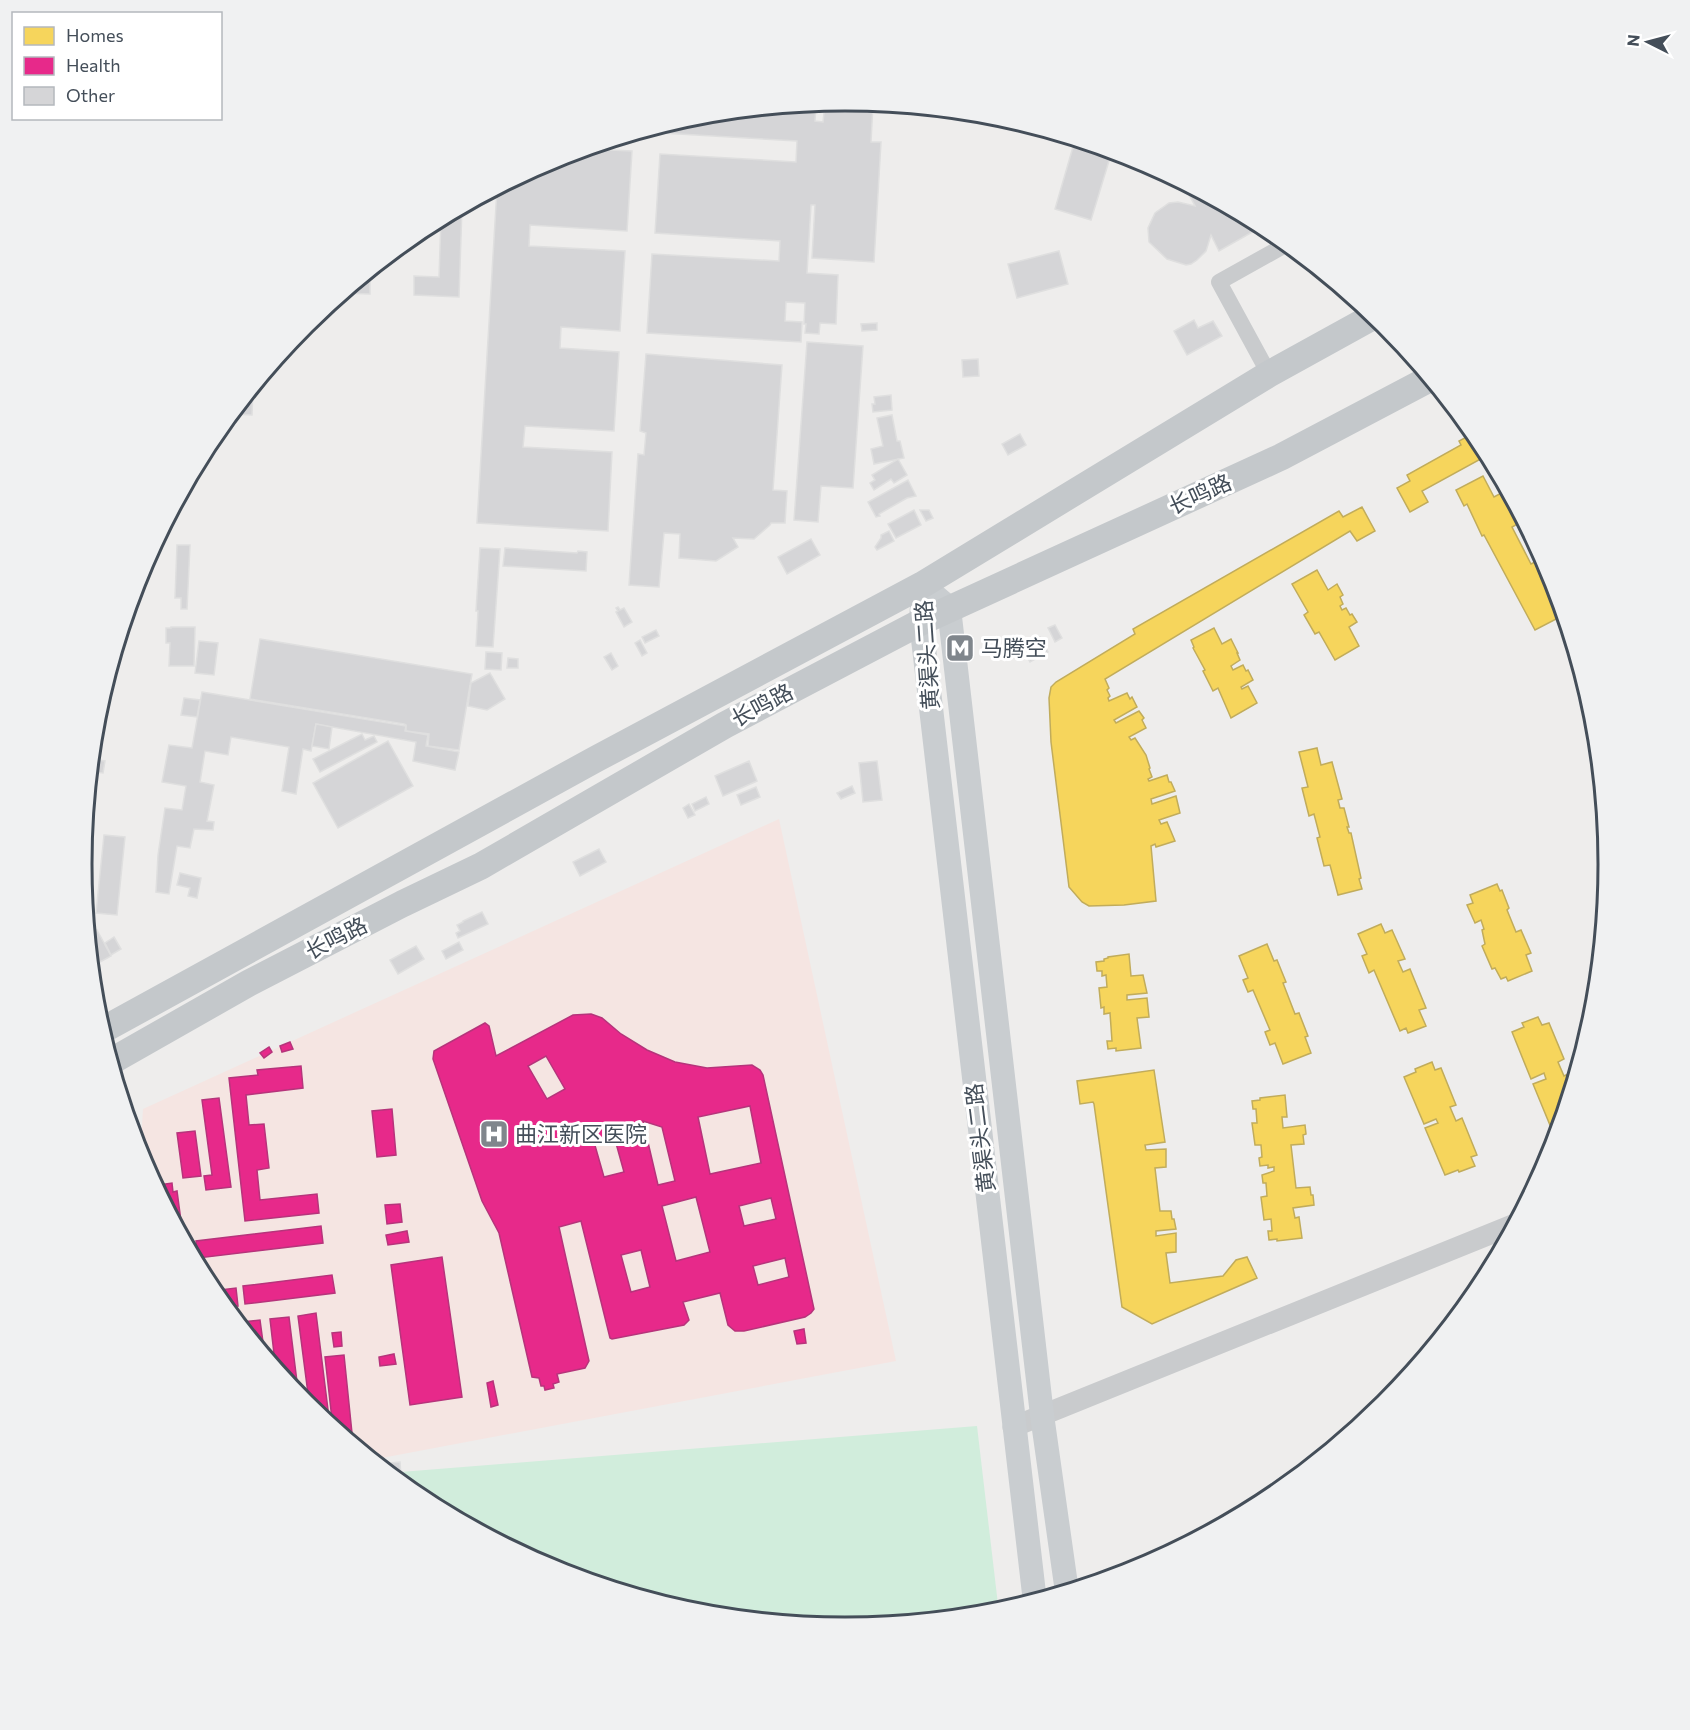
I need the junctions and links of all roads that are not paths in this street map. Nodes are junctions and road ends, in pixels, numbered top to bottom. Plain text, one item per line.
1 (1279, 249) edge
2 (1366, 321) edge
3 (1269, 374) junction
4 (1423, 382) edge
5 (922, 585) junction
6 (949, 608) junction
7 (921, 622) junction
8 (109, 1026) edge
9 (117, 1058) edge
10 (1505, 1228) edge
11 (1042, 1415) junction
12 (1013, 1427) junction
13 (1066, 1585) edge
14 (1034, 1594) edge

1 - 3 street
2 - 3 main road, 长鸣路
3 - 5 main road, 长鸣路
4 - 6 main road, 长鸣路
5 - 6 main road, 黄渠头二路
5 - 7 main road, 黄渠头二路
5 - 8 main road, 长鸣路
6 - 7 main road, 长鸣路
6 - 11 main road, 黄渠头二路
7 - 9 main road, 长鸣路
7 - 12 main road, 黄渠头二路
10 - 11 street
11 - 12 street
11 - 13 main road, 黄渠头二路
12 - 14 main road, 黄渠头二路

